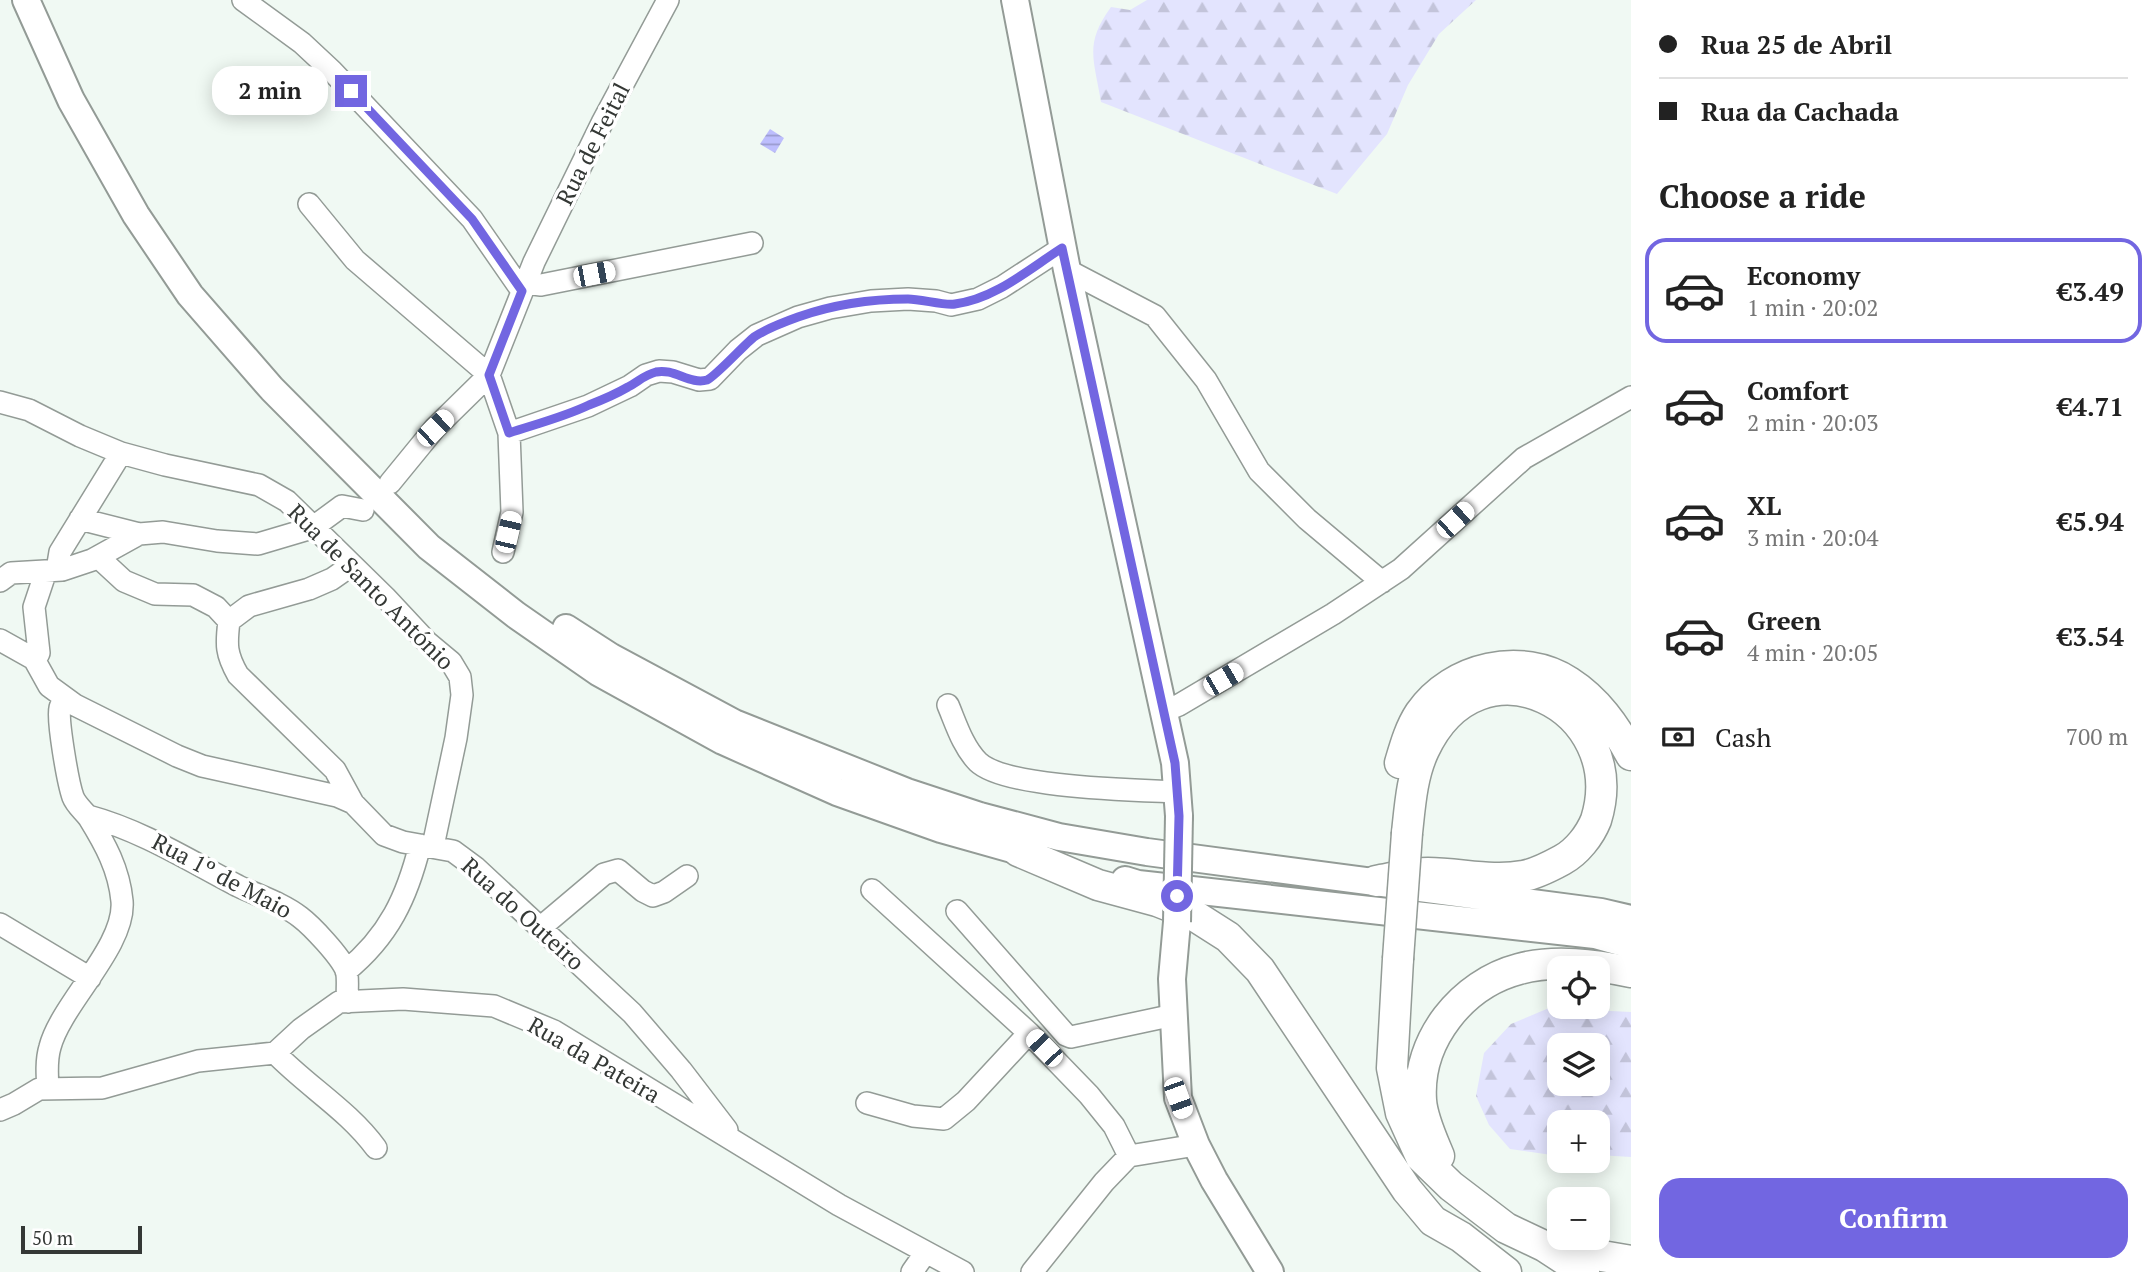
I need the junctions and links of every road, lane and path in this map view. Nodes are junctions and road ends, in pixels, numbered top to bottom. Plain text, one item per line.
1 (26, 0) edge
2 (243, 0) edge
3 (668, 0) edge
4 (1015, 0) edge
5 (309, 204) dead end
6 (752, 243) dead end
7 (1064, 259) junction
8 (523, 287) junction
9 (489, 375) junction
10 (1631, 397) edge
11 (0, 402) edge
12 (509, 433) junction
13 (121, 453) junction
14 (348, 467) junction
15 (390, 483) dead end
16 (363, 510) dead end
17 (80, 519) junction
18 (312, 528) junction
19 (139, 534) junction
20 (503, 552) dead end
21 (98, 557) junction
22 (352, 565) junction
23 (51, 571) junction
24 (0, 580) edge
25 (1382, 582) junction
26 (229, 621) junction
27 (0, 640) edge
28 (35, 661) junction
29 (65, 698) junction
30 (948, 705) dead end
31 (1162, 712) junction
32 (1631, 755) edge
33 (353, 803) junction
34 (1178, 804) junction
35 (88, 816) junction
36 (1397, 833) junction
37 (426, 845) junction
38 (1018, 851) junction
39 (687, 876) dead end
40 (1376, 881) junction
41 (872, 890) dead end
42 (957, 911) dead end
43 (1631, 919) edge
44 (0, 924) edge
45 (540, 928) junction
46 (1631, 944) edge
47 (1389, 958) junction
48 (346, 971) junction
49 (1631, 972) edge
50 (90, 978) junction
51 (348, 1002) junction
52 (1174, 1015) junction
53 (1029, 1033) junction
54 (275, 1053) junction
55 (48, 1089) junction
56 (867, 1103) dead end
57 (0, 1110) edge
58 (738, 1142) junction
59 (1196, 1145) junction
60 (376, 1148) dead end
61 (1129, 1156) junction
62 (1451, 1186) junction
63 (1461, 1237) junction
64 (1631, 1239) edge
65 (1544, 1246) junction
66 (926, 1252) junction
67 (1631, 1261) edge
68 (912, 1272) edge
69 (963, 1272) edge
70 (1032, 1272) edge
71 (1270, 1272) edge
72 (1506, 1272) edge
73 (1584, 1272) edge
74 (1624, 1272) edge

1 - 14 main road
2 - 8 street
3 - 8 street, Rua de Feital
4 - 7 main road
5 - 9 street
6 - 8 street
7 - 12 street
7 - 25 street
7 - 31 main road
8 - 9 street, Rua de Feital
9 - 12 street
9 - 15 street
10 - 25 street
11 - 13 street, Rua de Santo António
12 - 20 street
13 - 17 street
13 - 18 street, Rua de Santo António
14 - 38 main road
14 - 40 main road
16 - 18 street
17 - 19 street
17 - 23 street
18 - 19 street
18 - 22 street, Rua de Santo António
19 - 21 street
21 - 23 street
21 - 26 street
22 - 26 street
22 - 37 street, Rua de Santo António
23 - 24 street
23 - 28 street
25 - 31 street
26 - 33 street
27 - 28 street, Rua do Outeiro
28 - 29 street, Rua do Outeiro
29 - 33 street, Rua do Outeiro
29 - 35 street
30 - 34 street
31 - 34 main road
32 - 36 highway
33 - 37 street, Rua do Outeiro
34 - 52 main road, bridge
35 - 48 street, Rua 1º de Maio
35 - 50 street
36 - 40 highway
36 - 47 highway
37 - 45 street, Rua do Outeiro
37 - 48 street, Rua de Santo António
38 - 46 main road
38 - 63 highway
39 - 45 street
40 - 43 main road
41 - 53 street
42 - 52 street
44 - 50 street
45 - 58 street, Rua do Outeiro
47 - 62 highway
47 - 63 highway
48 - 51 street
49 - 62 highway
50 - 55 street
51 - 54 street, Rua da Pateira
51 - 58 street, Rua da Pateira
52 - 59 main road
53 - 56 street
53 - 61 street
54 - 55 street
54 - 60 street
55 - 57 street
58 - 66 street, Rua da Pateira
59 - 61 street
59 - 71 main road
61 - 70 street
62 - 65 highway
63 - 72 highway
64 - 65 highway
65 - 67 highway
65 - 73 highway
65 - 74 highway
66 - 68 street
66 - 69 street, Rua da Pateira

